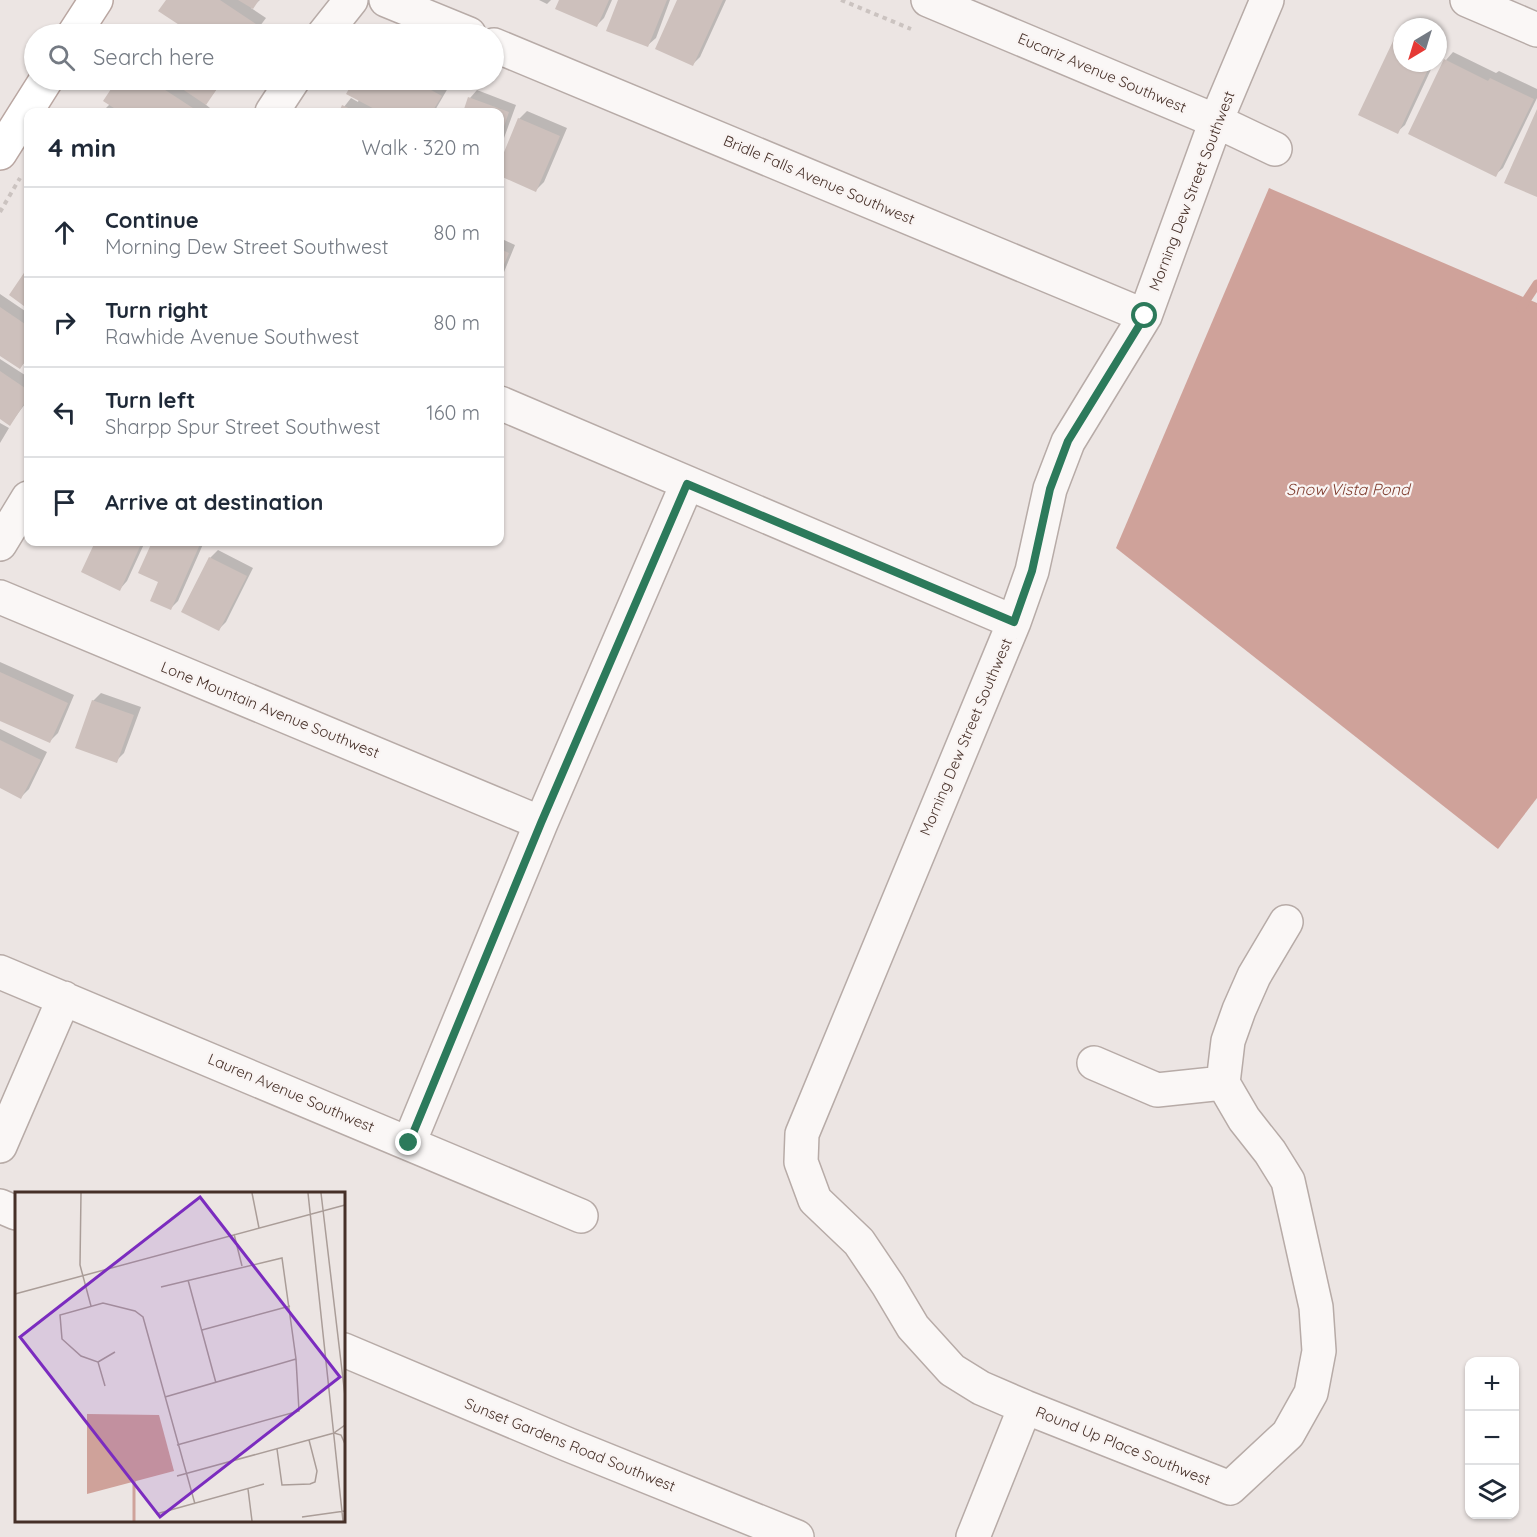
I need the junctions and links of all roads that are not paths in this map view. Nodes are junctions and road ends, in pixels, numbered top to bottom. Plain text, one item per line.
1 (96, 0) edge
2 (351, 0) edge
3 (386, 0) edge
4 (928, 0) edge
5 (1267, 0) edge
6 (1486, 3) edge
7 (80, 24) edge
8 (332, 24) edge
9 (445, 24) edge
10 (1537, 30) edge
11 (504, 49) edge
12 (42, 90) edge
13 (286, 90) edge
14 (34, 108) edge
15 (275, 108) edge
16 (1216, 121) junction
17 (24, 133) edge
18 (1275, 149) dead end
19 (11, 164) edge
20 (1145, 316) junction
21 (504, 405) edge
22 (687, 484) junction
23 (24, 505) edge
24 (0, 544) edge
25 (0, 597) edge
26 (1014, 622) junction
27 (541, 823) junction
28 (1286, 922) dead end
29 (0, 972) edge
30 (64, 998) junction
31 (1094, 1063) dead end
32 (1223, 1083) junction
33 (409, 1143) junction
34 (0, 1146) edge
35 (0, 1206) edge
36 (15, 1213) edge
37 (581, 1216) dead end
38 (345, 1350) edge
39 (1025, 1407) junction
40 (797, 1537) edge
41 (973, 1537) edge

1 - 7 main road
2 - 8 street
3 - 9 street
4 - 16 street, Eucariz Avenue Southwest
5 - 16 street, Morning Dew Street Southwest
6 - 10 street
11 - 20 street, Bridle Falls Avenue Southwest
12 - 14 main road
13 - 15 street
16 - 18 street, Eucariz Avenue Southwest
16 - 20 street, Morning Dew Street Southwest
17 - 19 main road
20 - 26 street, Morning Dew Street Southwest
21 - 22 street
22 - 26 street
22 - 27 street
23 - 24 street
25 - 27 street, Lone Mountain Avenue Southwest
26 - 39 street, Morning Dew Street Southwest
27 - 33 street
28 - 32 street
29 - 30 street, Lauren Avenue Southwest
30 - 33 street, Lauren Avenue Southwest
30 - 34 street
31 - 32 street
32 - 39 street, Round Up Place Southwest
33 - 37 street, Lauren Avenue Southwest
35 - 36 street
38 - 40 street, Sunset Gardens Road Southwest
39 - 41 street

